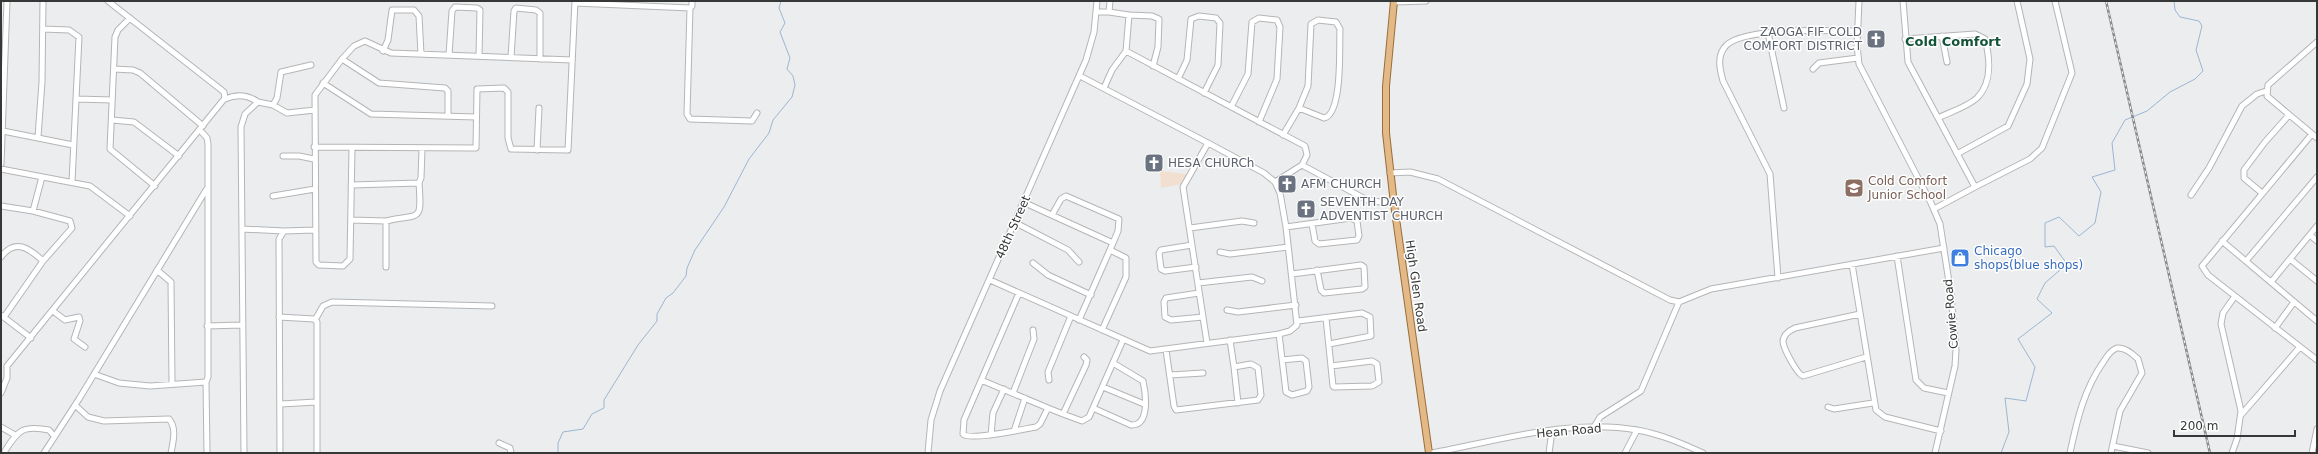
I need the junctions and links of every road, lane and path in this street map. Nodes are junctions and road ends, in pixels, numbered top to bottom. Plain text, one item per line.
1 (7, 1) edge
2 (43, 1) edge
3 (108, 1) edge
4 (692, 1) edge
5 (1097, 1) edge
6 (1110, 1) edge
7 (1426, 1) edge
8 (1859, 1) edge
9 (1903, 1) edge
10 (2016, 1) edge
11 (2055, 1) edge
12 (575, 2) edge
13 (1394, 2) edge
14 (1413, 2) edge
15 (690, 8) junction
16 (1097, 12) junction
17 (1109, 12) junction
18 (1129, 15) junction
19 (130, 18) junction
20 (43, 29) junction
21 (1857, 31) junction
22 (1768, 33) junction
23 (1942, 36) junction
24 (1905, 39) junction
25 (2317, 42) edge
26 (1126, 50) junction
27 (384, 51) junction
28 (421, 54) junction
29 (449, 55) junction
30 (479, 56) junction
31 (511, 57) junction
32 (1858, 58) junction
33 (342, 59) junction
34 (540, 59) junction
35 (572, 60) junction
36 (1947, 62) dead end
37 (311, 65) dead end
38 (1153, 66) junction
39 (114, 69) junction
40 (1813, 69) dead end
41 (1080, 76) junction
42 (1178, 79) junction
43 (323, 83) junction
44 (1104, 88) junction
45 (2266, 91) junction
46 (1204, 93) junction
47 (77, 99) junction
48 (225, 99) junction
49 (112, 100) junction
50 (258, 102) junction
51 (273, 105) junction
52 (1231, 107) junction
53 (539, 108) dead end
54 (1299, 108) junction
55 (1784, 108) dead end
56 (315, 110) junction
57 (757, 113) dead end
58 (2289, 115) junction
59 (448, 116) junction
60 (476, 117) junction
61 (1938, 118) junction
62 (112, 120) junction
63 (1259, 122) junction
64 (202, 128) junction
65 (3, 131) junction
66 (2312, 134) junction
67 (1283, 135) junction
68 (38, 137) junction
69 (2317, 138) edge
70 (1208, 143) junction
71 (73, 145) junction
72 (314, 147) junction
73 (352, 148) junction
74 (422, 149) junction
75 (537, 150) junction
76 (1957, 154) junction
77 (179, 156) junction
78 (282, 156) dead end
79 (314, 159) junction
80 (1, 164) edge
81 (1302, 165) junction
82 (1, 169) edge
83 (1390, 174) junction
84 (42, 177) junction
85 (2317, 177) edge
86 (72, 182) junction
87 (1275, 182) junction
88 (419, 183) junction
89 (351, 185) junction
90 (155, 186) junction
91 (1976, 187) junction
92 (207, 189) junction
93 (315, 189) junction
94 (2262, 193) junction
95 (2191, 195) dead end
96 (273, 196) dead end
97 (1023, 202) junction
98 (1394, 204) junction
99 (1, 206) edge
100 (1934, 209) junction
101 (33, 211) junction
102 (1052, 215) junction
103 (130, 216) junction
104 (351, 220) junction
105 (386, 221) junction
106 (1014, 222) junction
107 (1254, 223) dead end
108 (1312, 224) junction
109 (2317, 226) edge
110 (1190, 228) junction
111 (1286, 228) junction
112 (242, 229) junction
113 (315, 230) junction
114 (284, 231) junction
115 (2310, 235) junction
116 (2222, 241) junction
117 (2317, 241) edge
118 (1113, 243) junction
119 (1192, 245) junction
120 (1288, 247) junction
121 (1944, 248) junction
122 (1110, 250) junction
123 (1220, 252) dead end
124 (1897, 256) junction
125 (1, 257) edge
126 (2290, 259) junction
127 (44, 261) junction
128 (2246, 261) junction
129 (1079, 262) dead end
130 (1033, 263) dead end
131 (1852, 264) junction
132 (386, 267) dead end
133 (1196, 268) junction
134 (157, 270) junction
135 (1317, 270) junction
136 (1292, 274) junction
137 (1778, 278) junction
138 (990, 280) junction
139 (1262, 281) dead end
140 (2317, 281) edge
141 (2271, 282) junction
142 (1198, 283) junction
143 (1018, 293) junction
144 (1199, 293) junction
145 (1091, 295) junction
146 (2235, 296) junction
147 (1679, 302) junction
148 (2294, 302) junction
149 (1296, 305) junction
150 (492, 306) dead end
151 (1227, 310) dead end
152 (53, 311) junction
153 (1860, 314) junction
154 (2, 316) edge
155 (1071, 316) junction
156 (279, 317) junction
157 (1203, 317) junction
158 (1326, 318) junction
159 (315, 320) junction
160 (1079, 320) junction
161 (1298, 321) junction
162 (2317, 321) edge
163 (242, 325) junction
164 (207, 326) junction
165 (2275, 328) junction
166 (1033, 330) dead end
167 (1102, 330) junction
168 (1279, 334) junction
169 (31, 338) junction
170 (1123, 340) junction
171 (1230, 340) junction
172 (1207, 343) junction
173 (1329, 344) junction
174 (85, 347) dead end
175 (2300, 347) junction
176 (1166, 350) junction
177 (1084, 357) dead end
178 (1866, 358) junction
179 (1282, 360) junction
180 (2317, 360) edge
181 (1113, 363) junction
182 (1331, 366) junction
183 (1234, 367) junction
184 (1203, 373) dead end
185 (94, 374) junction
186 (1170, 375) junction
187 (981, 380) junction
188 (1049, 380) dead end
189 (206, 382) junction
190 (172, 384) junction
191 (1102, 387) junction
192 (1004, 389) junction
193 (1, 393) edge
194 (1013, 393) junction
195 (1948, 394) junction
196 (1025, 398) junction
197 (316, 402) junction
198 (1238, 402) junction
199 (1873, 403) junction
200 (281, 404) junction
201 (1144, 404) junction
202 (75, 405) junction
203 (1828, 407) dead end
204 (1048, 408) junction
205 (1093, 408) junction
206 (1063, 414) junction
207 (2240, 416) junction
208 (1, 427) edge
209 (1594, 427) junction
210 (2317, 429) edge
211 (1637, 430) junction
212 (1014, 431) junction
213 (1552, 431) junction
214 (1941, 431) junction
215 (991, 434) junction
216 (15, 435) junction
217 (54, 436) junction
218 (499, 443) dead end
219 (2112, 446) junction
220 (5, 451) dead end
221 (44, 453) edge
222 (171, 453) edge
223 (206, 453) edge
224 (244, 453) edge
225 (280, 453) edge
226 (317, 453) edge
227 (511, 453) edge
228 (928, 453) edge
229 (1429, 453) edge
230 (1432, 453) edge
231 (1549, 453) edge
232 (1625, 453) edge
233 (1703, 453) edge
234 (1935, 453) edge
235 (2070, 453) edge
236 (2111, 453) edge
237 (2148, 453) edge
238 (2232, 453) edge
239 (2312, 453) edge

1 - 65 street
2 - 20 street
3 - 19 street
4 - 15 street
5 - 16 street, 48th Street
6 - 17 street
7 - 14 street
8 - 21 street, Cowie Road
9 - 24 street
10 - 76 street
11 - 91 street
12 - 15 street
12 - 35 street
13 - 14 street
13 - 83 main road, High Glen Road
15 - 57 street
16 - 17 street
16 - 41 street, 48th Street
17 - 18 street
18 - 26 street
18 - 38 street
19 - 39 street
19 - 48 street
20 - 47 street
20 - 68 street
21 - 22 street
21 - 32 street, Cowie Road
22 - 55 street
22 - 137 street
23 - 24 street
23 - 36 street
23 - 61 street
24 - 61 street
25 - 45 street
26 - 38 street
26 - 44 street
27 - 28 street
27 - 28 street
27 - 33 street
28 - 29 street
29 - 30 street
29 - 30 street
30 - 31 street
31 - 34 street
31 - 34 street
32 - 40 street
32 - 100 street, Cowie Road
33 - 43 street
33 - 59 street
34 - 35 street
35 - 75 street
37 - 51 street
38 - 42 street
39 - 49 street
39 - 64 street
41 - 44 street
41 - 97 street, 48th Street
42 - 46 street
42 - 46 street
43 - 56 street
43 - 59 street
44 - 70 street
45 - 58 street
45 - 95 street
46 - 52 street
47 - 49 street
47 - 71 street
48 - 50 street
48 - 64 street
49 - 62 street
50 - 51 street
50 - 112 street
51 - 56 street
52 - 63 street
52 - 63 street
53 - 75 street
54 - 54 street
54 - 67 street
56 - 72 street
58 - 66 street
58 - 94 street
59 - 60 street
60 - 74 street
60 - 75 street
61 - 76 street
62 - 77 street
62 - 90 street
63 - 67 street
64 - 77 street
64 - 92 street
65 - 68 street
65 - 80 street
66 - 69 street
66 - 94 street
67 - 81 street
68 - 71 street
70 - 87 street
70 - 110 street
71 - 86 street
72 - 73 street
72 - 79 street
73 - 74 street
73 - 89 street
74 - 88 street
76 - 91 street
77 - 90 street
78 - 79 street
79 - 93 street
81 - 87 street
81 - 98 street
82 - 84 street
83 - 98 main road, High Glen Road
83 - 147 street
84 - 86 street
84 - 101 street
85 - 128 street
86 - 103 street
87 - 111 street
88 - 89 street
88 - 105 street
89 - 104 street
90 - 103 street
91 - 100 street
92 - 134 street
92 - 164 street
93 - 96 street
93 - 113 street
94 - 116 street
97 - 102 street
97 - 106 street, 48th Street
98 - 229 main road, High Glen Road
99 - 101 street
100 - 121 street, Cowie Road
101 - 127 street
102 - 118 street
102 - 118 street
103 - 152 street
104 - 105 street
104 - 113 street
105 - 132 street
106 - 129 street
106 - 138 street, 48th Street
107 - 110 street
108 - 108 street
108 - 111 street
109 - 115 street
110 - 119 street
111 - 120 street
112 - 114 street
112 - 163 street
113 - 114 street
114 - 156 street
115 - 117 street
115 - 126 street
116 - 128 street
116 - 146 street
118 - 122 street
119 - 133 street
119 - 133 street
120 - 123 street
120 - 136 street
121 - 124 street
121 - 195 street, Cowie Road
122 - 145 street
122 - 167 street
124 - 131 street
124 - 195 street
125 - 127 street
126 - 140 street
126 - 141 street
127 - 154 street
128 - 141 street
130 - 145 street
131 - 137 street
131 - 153 street
133 - 142 street
134 - 185 street
134 - 190 street
135 - 135 street
135 - 136 street
136 - 149 street
137 - 147 street
138 - 143 street
138 - 228 street, 48th Street
139 - 142 street
141 - 148 street
142 - 144 street
143 - 155 street
143 - 187 street
144 - 157 street
144 - 157 street
145 - 160 street
146 - 165 street
146 - 207 street
147 - 209 street
148 - 162 street
148 - 165 street
149 - 151 street
149 - 161 street
150 - 159 street
152 - 169 street
152 - 174 street
153 - 178 street
153 - 178 street
154 - 169 street
155 - 160 street
155 - 188 street
156 - 159 street
156 - 200 street
157 - 172 street
158 - 161 street
158 - 173 street
158 - 173 street
159 - 197 street
160 - 167 street
161 - 168 street
163 - 164 street
163 - 224 street
164 - 189 street
165 - 175 street
166 - 194 street
167 - 170 street
168 - 171 street
168 - 179 street
169 - 193 street
170 - 176 street
170 - 181 street
171 - 172 street
171 - 183 street
172 - 176 street
173 - 182 street
175 - 180 street
175 - 207 street
176 - 186 street
177 - 206 street
178 - 199 street
179 - 179 street
181 - 191 street
181 - 201 street
182 - 182 street
183 - 198 street
183 - 198 street
184 - 186 street
185 - 190 street
185 - 202 street
186 - 198 street
187 - 192 street
187 - 215 street
189 - 190 street
189 - 223 street
191 - 201 street
191 - 205 street
192 - 194 street
192 - 215 street
194 - 196 street
195 - 214 street, Cowie Road
196 - 204 street
196 - 212 street
197 - 200 street
197 - 226 street
199 - 203 street
199 - 214 street
200 - 225 street
201 - 205 street
202 - 217 street
202 - 222 street
204 - 206 street
204 - 212 street
205 - 206 street
207 - 238 street
208 - 216 street
209 - 211 street, Hean Road
209 - 213 street, Hean Road
210 - 239 street
211 - 232 street
211 - 233 street, Hean Road
212 - 215 street
213 - 230 street, Hean Road
213 - 231 street
214 - 234 street, Cowie Road
216 - 217 street
216 - 220 street
217 - 221 street
218 - 227 street
219 - 235 street
219 - 236 street
219 - 237 street

